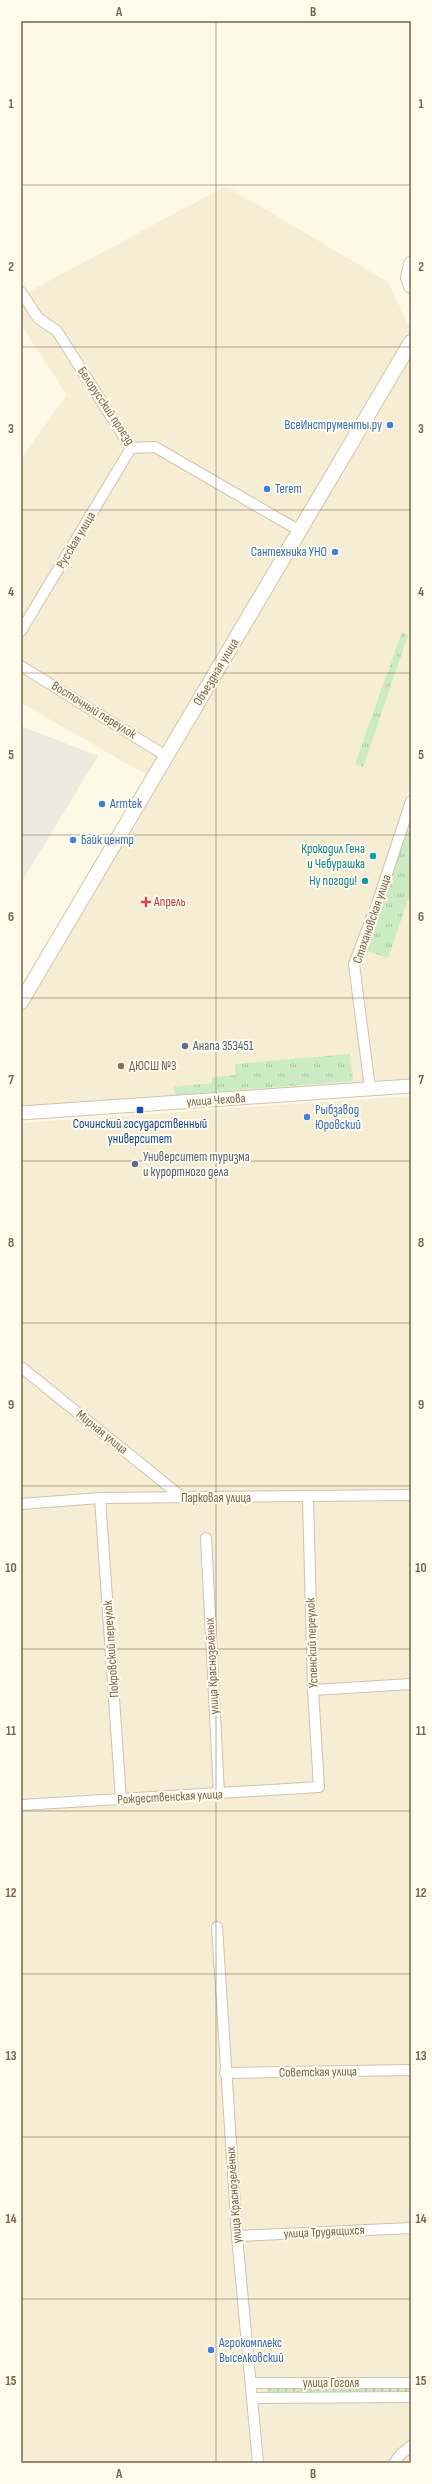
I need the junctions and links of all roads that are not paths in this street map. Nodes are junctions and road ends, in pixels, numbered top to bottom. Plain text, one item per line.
1 (411, 264) edge
2 (411, 286) edge
3 (21, 292) edge
4 (411, 342) edge
5 (131, 448) junction
6 (300, 531) junction
7 (21, 631) edge
8 (21, 666) edge
9 (166, 756) junction
10 (411, 801) edge
11 (21, 1002) edge
12 (411, 1086) edge
13 (370, 1089) junction
14 (21, 1113) edge
15 (21, 1367) edge
16 (411, 1495) edge
17 (100, 1498) junction
18 (182, 1498) junction
19 (308, 1498) junction
20 (21, 1504) edge
21 (206, 1538) dead end
22 (411, 1684) edge
23 (313, 1690) junction
24 (319, 1787) joint
25 (219, 1794) junction
26 (121, 1799) junction
27 (21, 1804) edge
28 (217, 1927) dead end
29 (411, 2070) edge
30 (225, 2073) junction
31 (411, 2228) edge
32 (237, 2236) junction
33 (411, 2382) edge
34 (252, 2384) junction
35 (411, 2397) edge
36 (254, 2398) junction
37 (411, 2446) edge
38 (258, 2463) edge
39 (394, 2463) edge

1 - 2 main road
3 - 5 street, Белорусский проезд
4 - 6 main road, Объездная улица
5 - 6 street, Белорусский проезд
5 - 7 street, Русская улица
6 - 9 main road, Объездная улица
8 - 9 street, Восточный переулок
9 - 11 main road, Объездная улица
10 - 13 street, Стахановская улица
12 - 13 street, улица Чехова
13 - 14 street, улица Чехова
15 - 18 street, Мирная улица
16 - 19 street, Парковая улица
17 - 18 street, Парковая улица
17 - 20 street, Парковая улица
17 - 26 street, Покровский переулок
18 - 19 street, Парковая улица
19 - 23 street, Успенский переулок
21 - 25 street, улица Краснозелёных
22 - 23 street
23 - 24 street, Успенский переулок
24 - 25 street, Рождественская улица
25 - 26 street, Рождественская улица
26 - 27 street, Рождественская улица
28 - 30 street, улица Краснозелёных
29 - 30 street, Советская улица
30 - 32 street, улица Краснозелёных
31 - 32 street, улица Трудящихся
32 - 34 street, улица Краснозелёных
33 - 34 street, улица Гоголя
34 - 36 street, улица Краснозелёных
35 - 36 street, улица Гоголя
36 - 38 street, улица Краснозелёных
37 - 39 street

